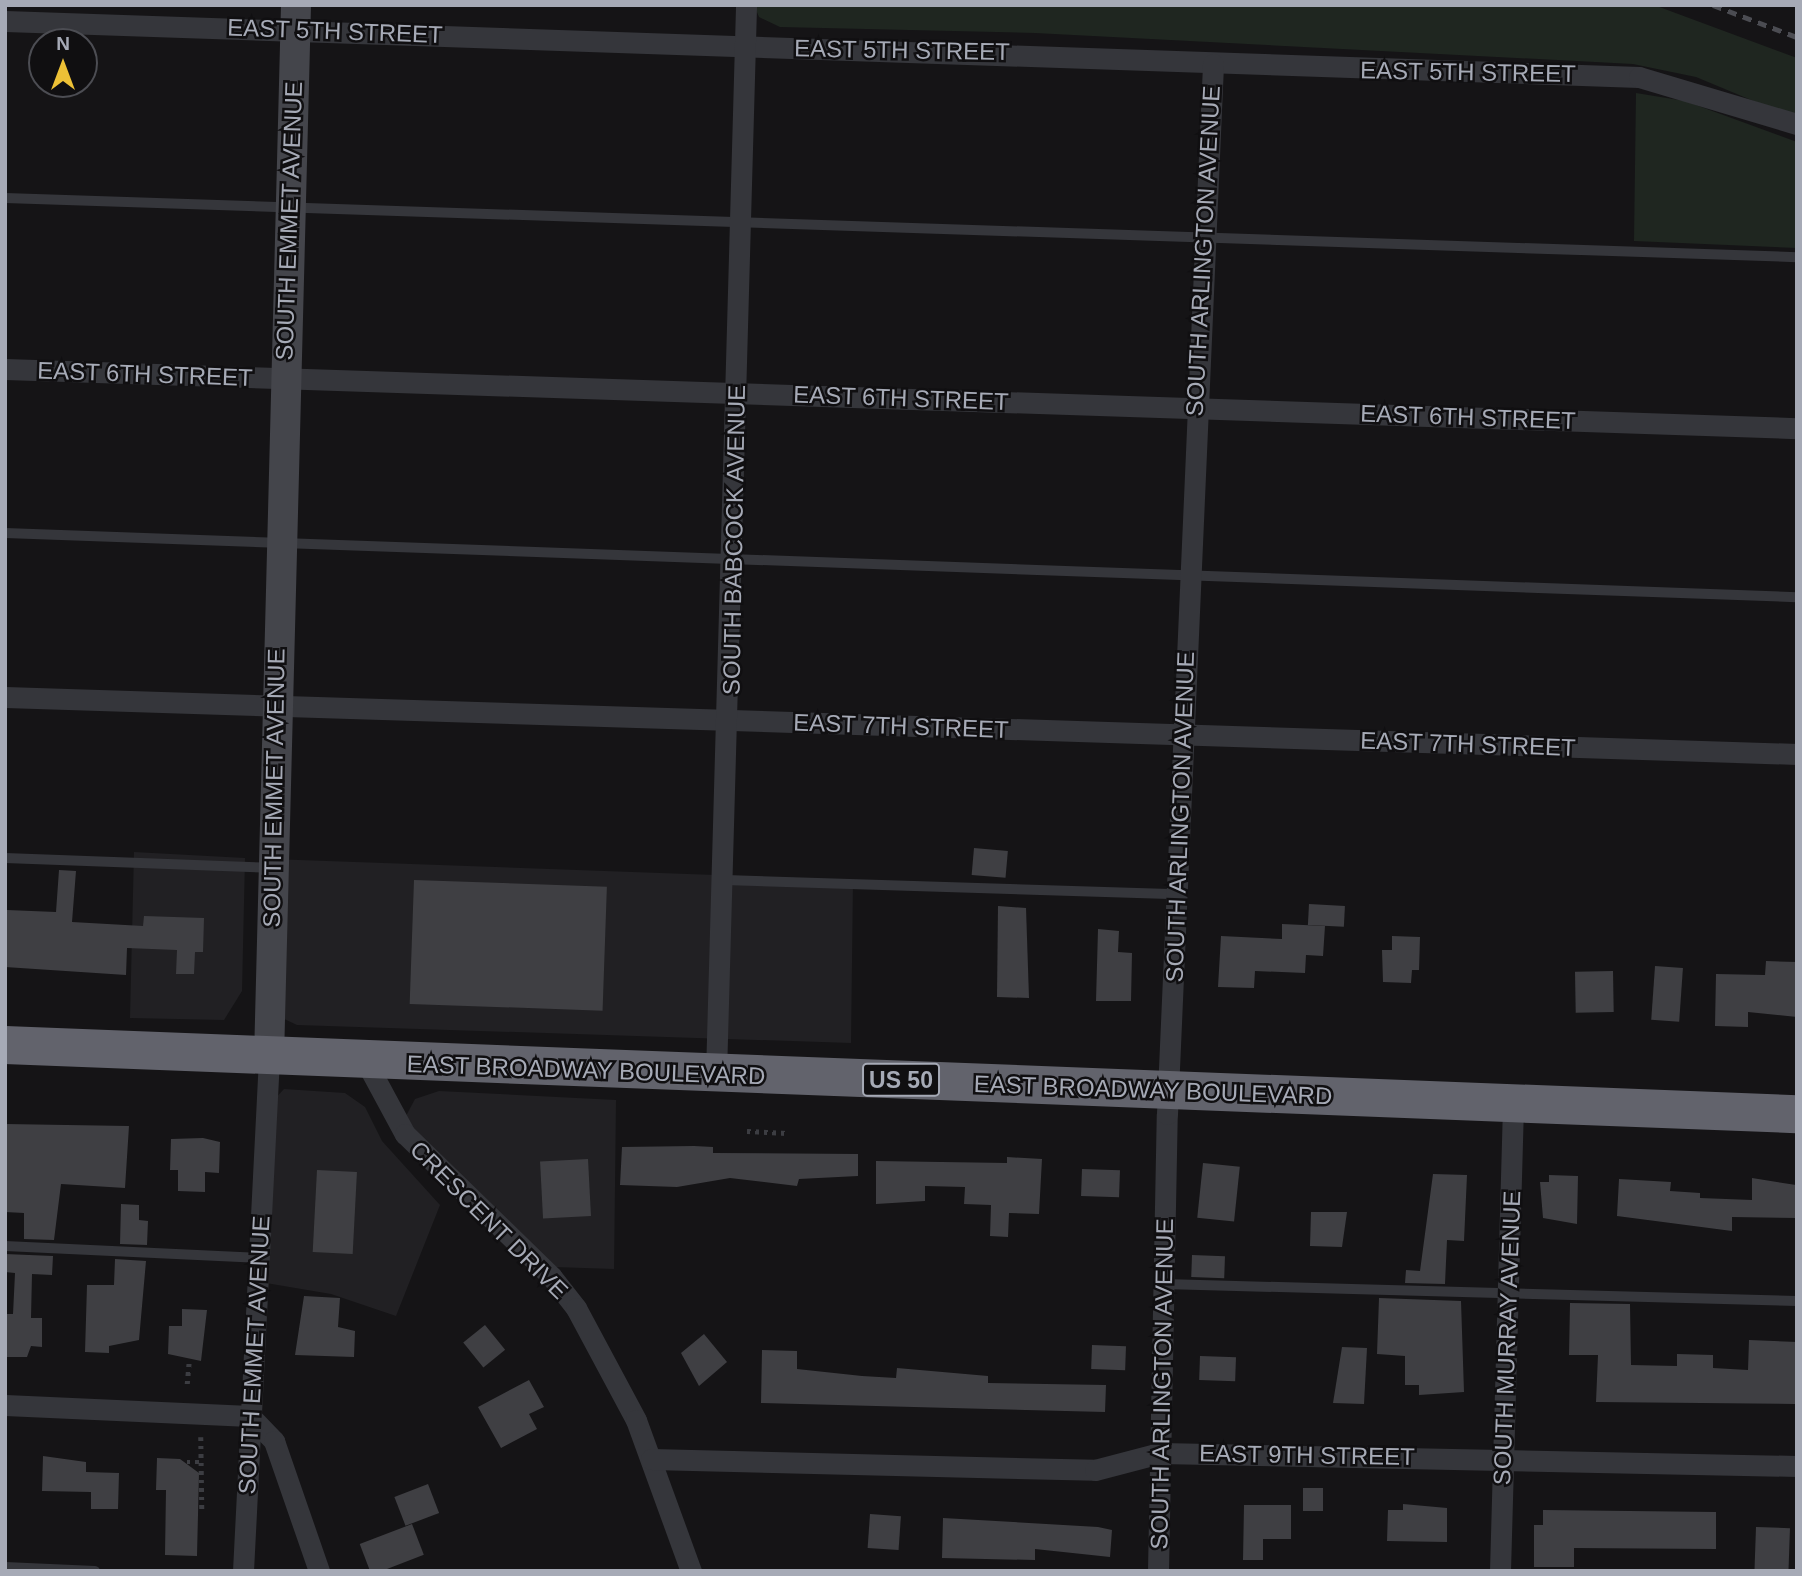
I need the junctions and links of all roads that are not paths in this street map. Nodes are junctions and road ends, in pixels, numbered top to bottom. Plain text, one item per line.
1 (746, 5) edge
2 (295, 17) edge
3 (5, 21) edge
4 (744, 47) junction
5 (1213, 64) junction
6 (1794, 123) edge
7 (5, 198) edge
8 (288, 211) junction
9 (741, 227) junction
10 (1203, 242) junction
11 (1797, 257) edge
12 (5, 369) edge
13 (284, 378) junction
14 (738, 392) junction
15 (1194, 407) junction
16 (1797, 428) edge
17 (5, 533) edge
18 (280, 545) junction
19 (734, 558) junction
20 (1188, 574) junction
21 (1797, 597) edge
22 (5, 697) edge
23 (275, 705) junction
24 (730, 720) junction
25 (1183, 736) junction
26 (1797, 754) edge
27 (5, 858) edge
28 (272, 868) junction
29 (724, 880) junction
30 (1178, 894) junction
31 (5, 1045) edge
32 (269, 1058) junction
33 (366, 1062) junction
34 (716, 1074) junction
35 (1169, 1090) junction
36 (1513, 1104) junction
37 (1797, 1114) edge
38 (5, 1246) edge
39 (258, 1258) junction
40 (1164, 1284) junction
41 (1508, 1292) junction
42 (1797, 1301) edge
43 (5, 1405) edge
44 (250, 1416) junction
45 (1160, 1453) junction
46 (651, 1459) junction
47 (1503, 1459) junction
48 (1797, 1466) edge
49 (5, 1567) edge
50 (95, 1571) edge
51 (243, 1571) edge
52 (319, 1571) edge
53 (691, 1571) edge
54 (1158, 1571) edge
55 (1500, 1571) edge

1 - 4 street, SOUTH BABCOCK AVENUE
2 - 3 street, EAST 5TH STREET
2 - 4 street, EAST 5TH STREET
2 - 8 street, SOUTH EMMET AVENUE
4 - 5 street, EAST 5TH STREET
4 - 9 street, SOUTH BABCOCK AVENUE
5 - 6 street, EAST 5TH STREET
5 - 10 street, SOUTH ARLINGTON AVENUE
7 - 8 lane
8 - 9 lane
8 - 13 street, SOUTH EMMET AVENUE
9 - 10 lane
9 - 14 street, SOUTH BABCOCK AVENUE
10 - 11 lane
10 - 15 street, SOUTH ARLINGTON AVENUE
12 - 13 street, EAST 6TH STREET
13 - 14 street, EAST 6TH STREET
13 - 18 street, SOUTH EMMET AVENUE
14 - 15 street, EAST 6TH STREET
14 - 19 street, SOUTH BABCOCK AVENUE
15 - 16 street, EAST 6TH STREET
15 - 20 street, SOUTH ARLINGTON AVENUE
17 - 18 lane
18 - 19 lane
18 - 23 street, SOUTH EMMET AVENUE
19 - 20 lane
19 - 24 street, SOUTH BABCOCK AVENUE
20 - 21 lane
20 - 25 street, SOUTH ARLINGTON AVENUE
22 - 23 street, EAST 7TH STREET
23 - 24 street, EAST 7TH STREET
23 - 28 street, SOUTH EMMET AVENUE
24 - 25 street, EAST 7TH STREET
24 - 29 street, SOUTH BABCOCK AVENUE
25 - 26 street, EAST 7TH STREET
25 - 30 street, SOUTH ARLINGTON AVENUE
27 - 28 lane
28 - 32 street, SOUTH EMMET AVENUE
29 - 30 lane
29 - 34 street, SOUTH BABCOCK AVENUE
30 - 35 street, SOUTH ARLINGTON AVENUE
31 - 32 highway, EAST BROADWAY BOULEVARD / US 50
32 - 33 highway, EAST BROADWAY BOULEVARD / US 50
32 - 39 street, SOUTH EMMET AVENUE
33 - 34 highway, EAST BROADWAY BOULEVARD / US 50
33 - 46 street, CRESCENT DRIVE
34 - 35 highway, EAST BROADWAY BOULEVARD / US 50
35 - 36 highway, EAST BROADWAY BOULEVARD / US 50
35 - 40 street, SOUTH ARLINGTON AVENUE
36 - 37 highway, EAST BROADWAY BOULEVARD / US 50
36 - 41 street, SOUTH MURRAY AVENUE
38 - 39 lane
39 - 44 street, SOUTH EMMET AVENUE
40 - 41 lane
40 - 45 street, SOUTH ARLINGTON AVENUE
41 - 42 lane
41 - 47 street, SOUTH MURRAY AVENUE
43 - 44 street
44 - 51 street, SOUTH EMMET AVENUE
44 - 52 street
45 - 46 street, EAST 9TH STREET
45 - 47 street, EAST 9TH STREET
45 - 54 street, SOUTH ARLINGTON AVENUE
46 - 53 street, CRESCENT DRIVE
47 - 48 street, EAST 9TH STREET
47 - 55 street, SOUTH MURRAY AVENUE
49 - 50 lane

